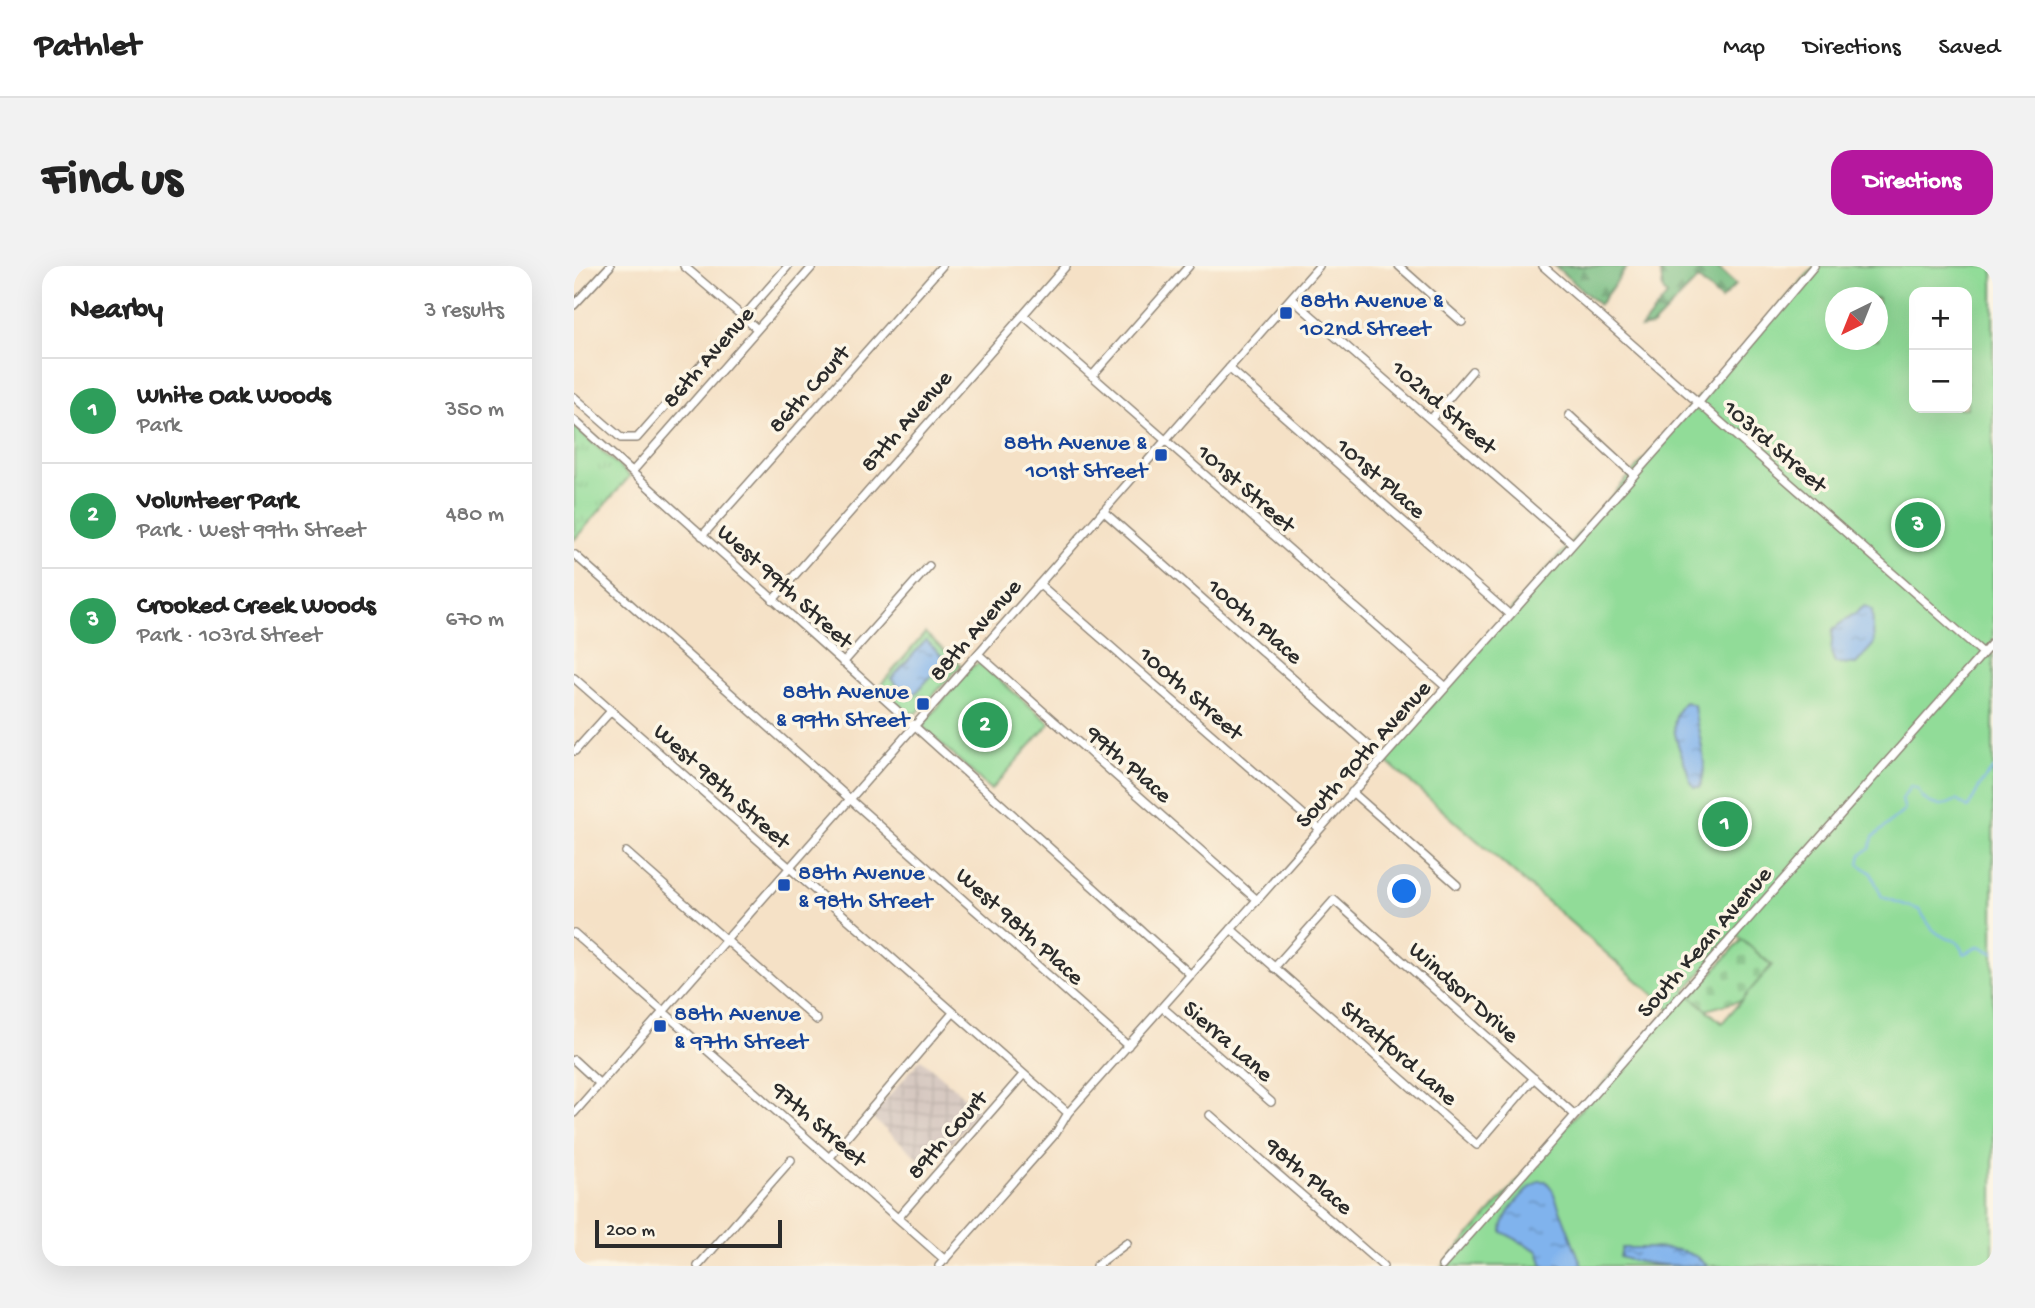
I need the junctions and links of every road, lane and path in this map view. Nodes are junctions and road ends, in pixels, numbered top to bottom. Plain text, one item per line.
1 (610, 266) edge
2 (684, 266) edge
3 (788, 266) edge
4 (813, 266) edge
5 (942, 266) edge
6 (1066, 266) edge
7 (1189, 266) edge
8 (1319, 266) edge
9 (1399, 266) edge
10 (1543, 266) edge
11 (1814, 266) edge
12 (1291, 298) junction
13 (574, 305) edge
14 (1023, 316) junction
15 (742, 317) junction
16 (1462, 322) dead end
17 (756, 328) junction
18 (1229, 368) junction
19 (1472, 371) dead end
20 (1092, 376) junction
21 (574, 397) edge
22 (1699, 402) junction
23 (1569, 415) dead end
24 (1431, 419) junction
25 (574, 421) edge
26 (1165, 441) junction
27 (632, 472) junction
28 (1634, 475) junction
29 (1103, 511) junction
30 (702, 536) junction
31 (1573, 544) junction
32 (575, 555) edge
33 (929, 566) dead end
34 (1039, 584) junction
35 (773, 600) junction
36 (1510, 615) junction
37 (1993, 642) edge
38 (1983, 653) junction
39 (978, 654) junction
40 (844, 663) junction
41 (574, 678) edge
42 (1446, 687) junction
43 (611, 711) junction
44 (915, 726) junction
45 (575, 751) edge
46 (1383, 758) junction
47 (1352, 792) junction
48 (850, 799) junction
49 (1320, 830) junction
50 (626, 852) dead end
51 (788, 869) junction
52 (1457, 885) dead end
53 (1257, 900) junction
54 (1231, 929) junction
55 (574, 933) edge
56 (726, 941) junction
57 (1274, 968) junction
58 (1191, 975) junction
59 (1162, 1007) junction
60 (663, 1012) junction
61 (953, 1013) junction
62 (817, 1020) dead end
63 (1128, 1046) junction
64 (574, 1060) edge
65 (1023, 1075) junction
66 (1534, 1078) junction
67 (600, 1084) junction
68 (1271, 1102) dead end
69 (574, 1113) edge
70 (1068, 1113) junction
71 (1210, 1115) dead end
72 (1575, 1115) junction
73 (830, 1157) junction
74 (791, 1160) dead end
75 (898, 1218) junction
76 (1128, 1243) dead end
77 (942, 1263) edge
78 (698, 1266) edge
79 (1096, 1266) edge
80 (1383, 1266) edge
81 (1442, 1266) edge

1 - 13 street
2 - 15 street
3 - 15 street
4 - 17 street, 86th Avenue
5 - 30 street, 86th Court
6 - 14 street, 87th Avenue
7 - 20 street
8 - 12 street, 88th Avenue
9 - 16 street
10 - 22 street, 103rd Street
11 - 22 street, South 90th Avenue
12 - 18 street, 88th Avenue
12 - 24 street, 102nd Street
14 - 20 street, 101st Street
14 - 35 street, 87th Avenue
15 - 17 street
15 - 21 street
17 - 27 street, 86th Avenue
18 - 26 street, 88th Avenue
18 - 36 street, 101st Place
19 - 24 street
20 - 26 street, 101st Street
22 - 28 street, South 90th Avenue
22 - 38 street, 103rd Street
23 - 28 street
24 - 31 street, 102nd Street
25 - 27 street, West 99th Street
26 - 29 street, 88th Avenue
26 - 42 street, 101st Street
27 - 30 street, West 99th Street
28 - 31 street, South 90th Avenue
29 - 34 street, 88th Avenue
29 - 46 street, 100th Place
30 - 35 street, West 99th Street
31 - 36 street, South 90th Avenue
32 - 48 street, West 98th Place
33 - 40 street
34 - 39 street, 88th Avenue
34 - 49 street, 100th Street
35 - 40 street, West 99th Street
36 - 42 street, South 90th Avenue
37 - 38 street, South Kean Avenue
38 - 72 street, South Kean Avenue
39 - 44 street, 88th Avenue
39 - 53 street, 99th Place
40 - 44 street, West 99th Street
41 - 43 street, West 98th Street
42 - 46 street, South 90th Avenue
43 - 45 street
43 - 51 street, West 98th Street
44 - 48 street, 88th Avenue
44 - 58 street, West 99th Street
46 - 47 street, South 90th Avenue
47 - 49 street, South 90th Avenue
47 - 52 street
48 - 51 street, 88th Avenue
48 - 63 street, West 98th Place
49 - 53 street, South 90th Avenue
50 - 56 street
51 - 56 street, 88th Avenue
51 - 61 street, West 98th Street
53 - 54 street, South 90th Avenue
54 - 57 street, Stratford Lane
54 - 58 street, South 90th Avenue
55 - 60 street, 97th Street
56 - 60 street, 88th Avenue
56 - 62 street
57 - 66 street, Windsor Drive
57 - 66 street, Stratford Lane
58 - 59 street, South 90th Avenue
59 - 63 street, South 90th Avenue
59 - 68 street, Sierra Lane
60 - 67 street, 88th Avenue
60 - 73 street, 97th Street
61 - 65 street, West 98th Street
61 - 73 street
63 - 70 street, South 90th Avenue
64 - 67 street
65 - 70 street, West 98th Street
65 - 75 street, 89th Court
66 - 72 street, Windsor Drive
67 - 69 street, 88th Avenue
70 - 77 street, South 90th Avenue
71 - 80 street, 98th Place
72 - 81 street, South Kean Avenue
73 - 75 street, 97th Street
74 - 78 street
75 - 77 street, 97th Street
76 - 79 street

